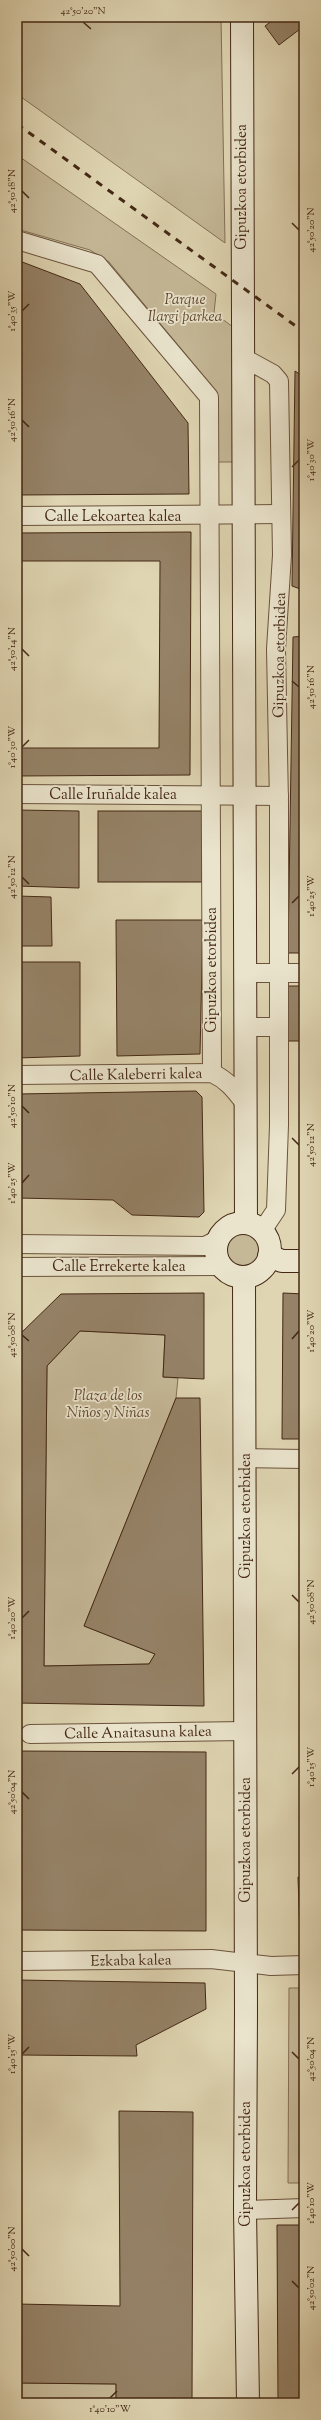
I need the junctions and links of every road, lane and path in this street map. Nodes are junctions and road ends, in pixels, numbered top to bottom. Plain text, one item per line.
1 (242, 17) edge
2 (17, 240) edge
3 (242, 357) junction
4 (282, 514) junction
5 (209, 515) junction
6 (244, 515) junction
7 (17, 516) edge
8 (17, 794) edge
9 (209, 794) junction
10 (244, 796) junction
11 (279, 796) junction
12 (244, 973) junction
13 (278, 973) junction
14 (304, 973) edge
15 (244, 1027) junction
16 (278, 1027) junction
17 (212, 1074) junction
18 (17, 1075) edge
19 (244, 1102) junction
20 (254, 1227) junction
21 (217, 1240) junction
22 (17, 1244) edge
23 (269, 1256) junction
24 (304, 1261) edge
25 (220, 1266) junction
26 (17, 1267) edge
27 (244, 1277) junction
28 (244, 1458) junction
29 (304, 1459) edge
30 (245, 1731) junction
31 (30, 1734) dead end
32 (17, 1961) edge
33 (244, 1962) junction
34 (304, 1965) edge
35 (304, 2208) edge
36 (245, 2210) junction
37 (248, 2403) edge

1 - 3 main road, Gipuzkoa etorbidea
2 - 5 street, Gipuzkoa etorbidea
3 - 4 street, Gipuzkoa etorbidea
3 - 6 main road, Gipuzkoa etorbidea
4 - 6 street
4 - 11 street, Gipuzkoa etorbidea
5 - 6 street
5 - 7 street, Calle Lekoartea kalea
5 - 9 street, Gipuzkoa etorbidea
6 - 10 main road, Gipuzkoa etorbidea
8 - 9 street, Calle Iruñalde kalea
9 - 10 street
9 - 17 street, Gipuzkoa etorbidea
10 - 11 street
10 - 12 main road, Gipuzkoa etorbidea
11 - 13 street, Gipuzkoa etorbidea
12 - 13 street
12 - 15 main road, Gipuzkoa etorbidea
13 - 14 street
13 - 16 street, Gipuzkoa etorbidea
15 - 16 street
15 - 19 main road, Gipuzkoa etorbidea
16 - 20 street, Gipuzkoa etorbidea
17 - 18 street, Calle Kaleberri kalea
17 - 19 street, Calle Kaleberri kalea
19 - 20 main road, Gipuzkoa etorbidea
20 - 21 main road
20 - 23 main road, Gipuzkoa etorbidea
21 - 22 street, Calle Errekerte kalea
21 - 25 main road
23 - 24 main road
23 - 27 main road
25 - 26 street, Calle Errekerte kalea
25 - 27 main road
27 - 28 main road, Gipuzkoa etorbidea
28 - 29 street
28 - 30 main road, Gipuzkoa etorbidea
30 - 31 street, Calle Anaitasuna kalea
30 - 33 main road, Gipuzkoa etorbidea
32 - 33 street, Ezkaba kalea
33 - 34 street, Ezkaba kalea
33 - 36 main road, Gipuzkoa etorbidea
35 - 36 street
36 - 37 main road, Gipuzkoa etorbidea

